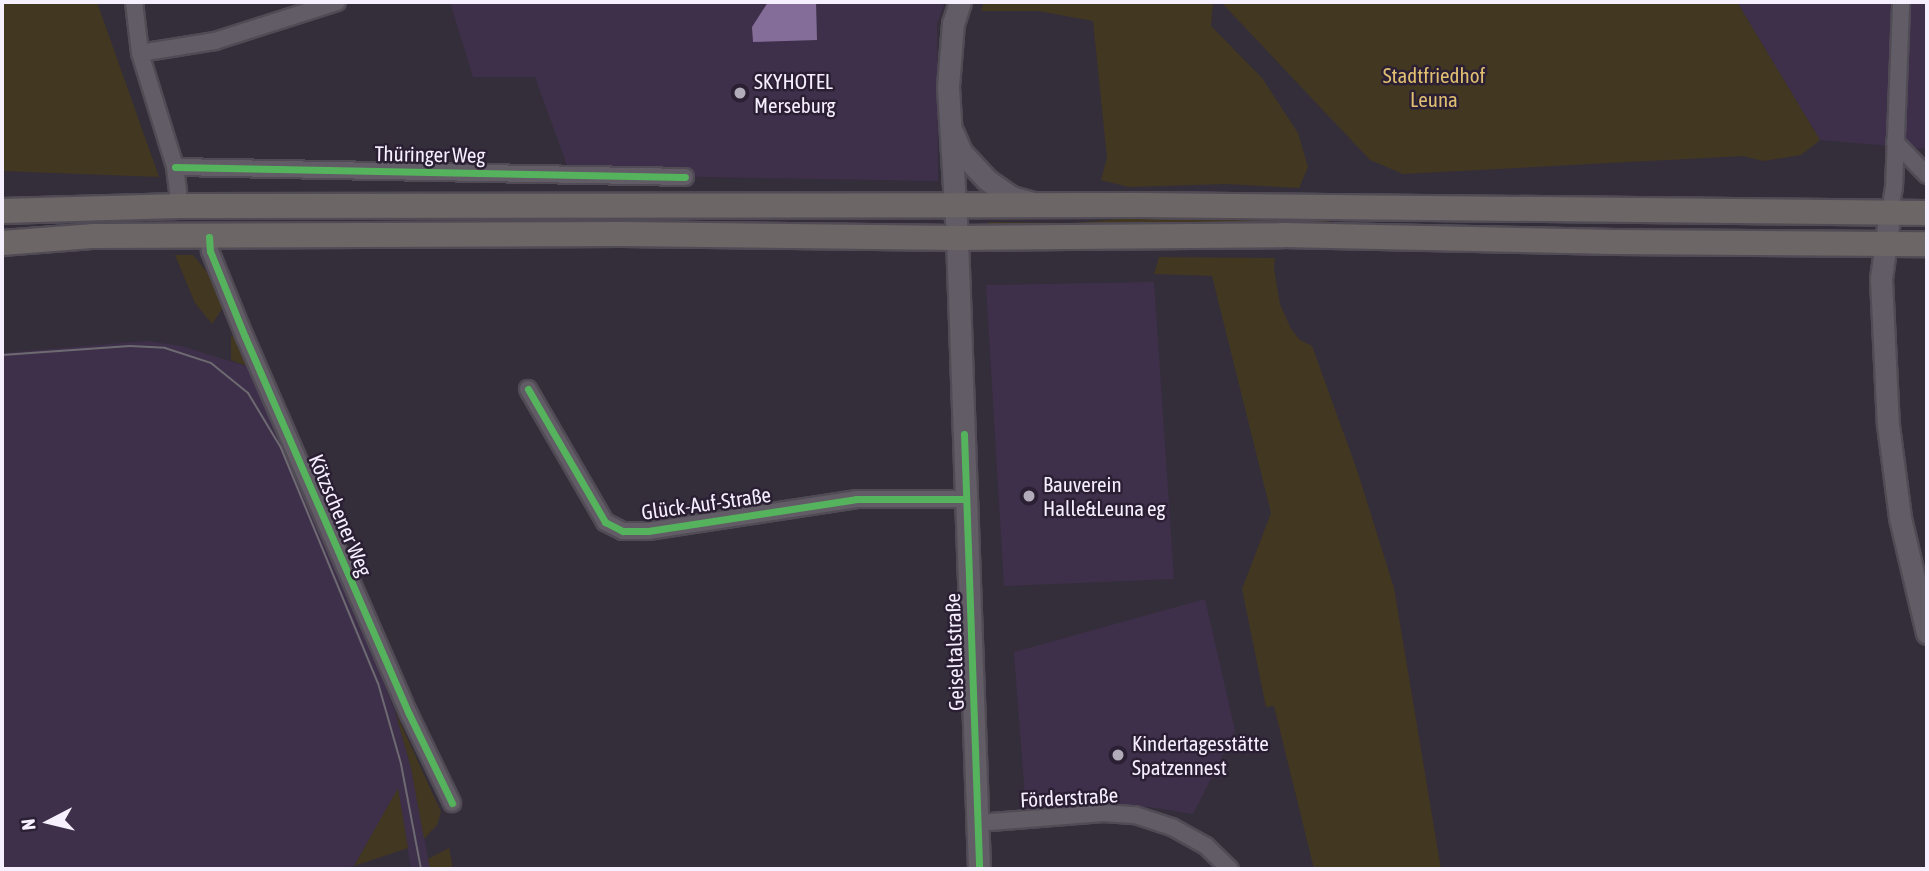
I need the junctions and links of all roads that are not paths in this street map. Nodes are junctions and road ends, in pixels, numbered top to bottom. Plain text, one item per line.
1 (134, 2) edge
2 (337, 2) edge
3 (960, 2) edge
4 (1901, 2) edge
5 (140, 53) junction
6 (950, 128) junction
7 (1895, 142) junction
8 (175, 167) junction
9 (1927, 175) edge
10 (598, 176) junction
11 (685, 177) dead end
12 (1042, 205) junction
13 (180, 206) junction
14 (954, 206) junction
15 (598, 208) junction
16 (6, 209) edge
17 (1890, 212) junction
18 (1927, 213) edge
19 (209, 237) junction
20 (957, 238) junction
21 (2, 243) edge
22 (1884, 243) junction
23 (1927, 244) edge
24 (528, 389) dead end
25 (966, 499) junction
26 (1927, 633) edge
27 (452, 803) dead end
28 (978, 823) junction
29 (979, 869) edge
30 (1230, 869) edge

1 - 5 street
2 - 5 street
3 - 6 street, Geiseltalstraße
4 - 7 street
5 - 8 street
6 - 12 street
6 - 14 street, Geiseltalstraße
7 - 9 street
7 - 17 street
8 - 10 street, Thüringer Weg
8 - 13 street
10 - 11 street, Thüringer Weg
10 - 15 street
12 - 14 main road
12 - 17 main road
13 - 15 main road
13 - 16 main road
14 - 15 main road
14 - 20 street, Geiseltalstraße
17 - 18 main road
17 - 22 street
19 - 20 main road
19 - 21 main road
19 - 27 street, Kötzschener Weg
20 - 22 main road
20 - 25 street, Geiseltalstraße
22 - 23 main road
22 - 26 street
24 - 25 street, Glück-Auf-Straße
25 - 28 street, Geiseltalstraße
28 - 29 street, Geiseltalstraße
28 - 30 street, Förderstraße

